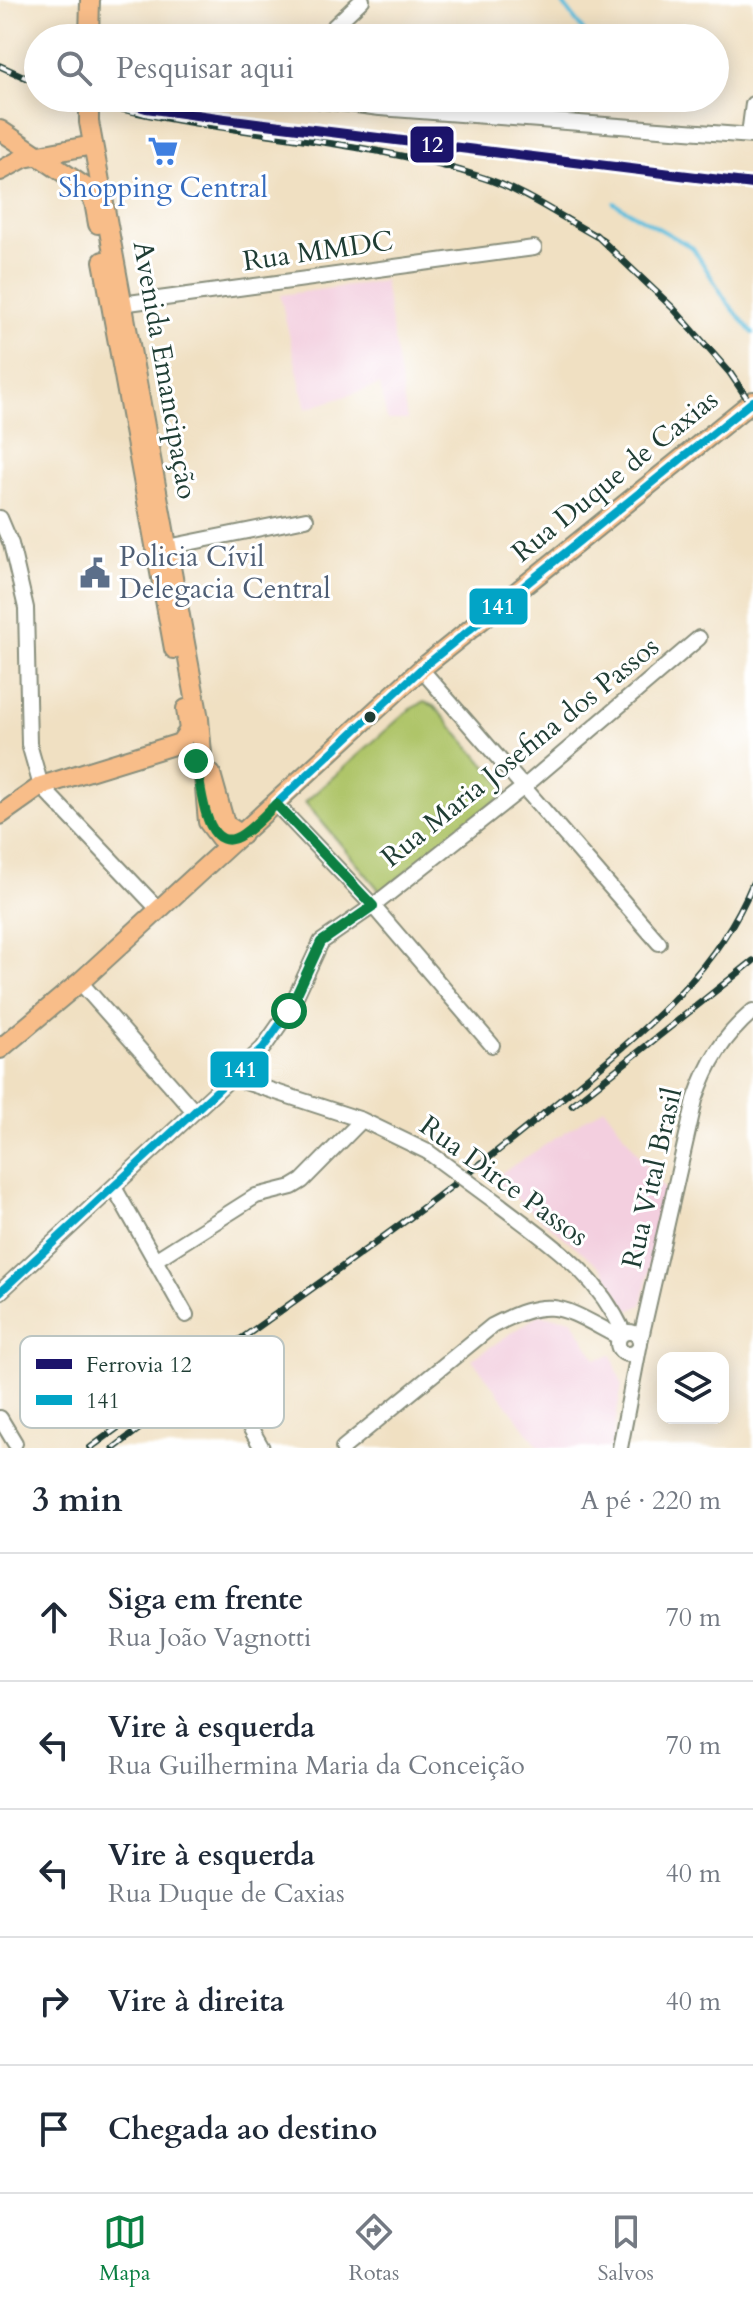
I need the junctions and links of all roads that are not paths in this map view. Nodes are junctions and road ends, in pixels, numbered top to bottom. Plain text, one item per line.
1 (362, 0) edge
2 (337, 24) edge
3 (753, 104) edge
4 (89, 112) edge
5 (435, 112) edge
6 (0, 130) edge
7 (751, 135) edge
8 (93, 145) junction
9 (38, 156) junction
10 (0, 171) edge
11 (534, 248) dead end
12 (116, 304) junction
13 (753, 401) edge
14 (0, 518) edge
15 (306, 519) dead end
16 (161, 549) junction
17 (699, 638) dead end
18 (421, 669) junction
19 (202, 742) junction
20 (180, 743) junction
21 (41, 786) junction
22 (525, 786) junction
23 (204, 799) junction
24 (276, 804) junction
25 (0, 815) edge
26 (242, 835) junction
27 (220, 838) junction
28 (213, 861) junction
29 (373, 906) junction
30 (158, 909) junction
31 (659, 943) dead end
32 (80, 982) junction
33 (753, 1011) edge
34 (492, 1045) dead end
35 (0, 1049) edge
36 (233, 1078) junction
37 (193, 1110) junction
38 (362, 1120) junction
39 (115, 1189) junction
40 (155, 1260) junction
41 (0, 1292) edge
42 (186, 1315) dead end
43 (629, 1341) junction
44 (0, 1418) edge
45 (250, 1428) edge
46 (15, 1443) dead end
47 (262, 1448) edge
48 (343, 1448) edge
49 (620, 1448) edge

1 - 2 street
3 - 7 street
4 - 8 main road, Avenida Emancipação, bridge
5 - 7 street
6 - 9 main road
8 - 9 main road
8 - 12 main road, Avenida Emancipação
9 - 10 main road
9 - 12 main road, Avenida Emancipação
11 - 12 street, Rua MMDC
12 - 16 main road, Avenida Emancipação
13 - 18 main road, Rua Duque de Caxias
14 - 21 street
15 - 16 street
16 - 19 main road, Avenida Emancipação
16 - 20 main road, Avenida Emancipação
17 - 22 street, Rua Maria Josefina dos Passos
18 - 22 street
18 - 24 main road, Rua Duque de Caxias
19 - 23 main road, Avenida Emancipação
19 - 26 main road
20 - 21 main road
20 - 23 main road
21 - 25 main road
21 - 30 street
22 - 29 street, Rua Maria Josefina dos Passos
22 - 31 street
23 - 27 main road, Avenida Emancipação
24 - 26 main road, Rua Duque de Caxias
24 - 29 street
26 - 27 main road
26 - 28 main road, Rua Duque de Caxias
27 - 28 main road
28 - 30 main road, Rua Duque de Caxias
29 - 34 street
29 - 36 street, Rua Maria Josefina dos Passos
30 - 32 main road, Rua Duque de Caxias
32 - 35 main road, Rua Duque de Caxias
32 - 37 street
33 - 43 street, Rua Vital Brasil
36 - 37 street, Rua Maria Josefina dos Passos
36 - 38 street, Rua Dirce Passos
37 - 39 street, Rua Maria Josefina dos Passos
38 - 40 street
38 - 43 street, Rua Dirce Passos, bridge
39 - 40 street
39 - 41 street, Rua Maria Josefina dos Passos
40 - 42 street
43 - 48 street
43 - 49 street, Rua Vital Brasil
44 - 46 street
45 - 47 street

